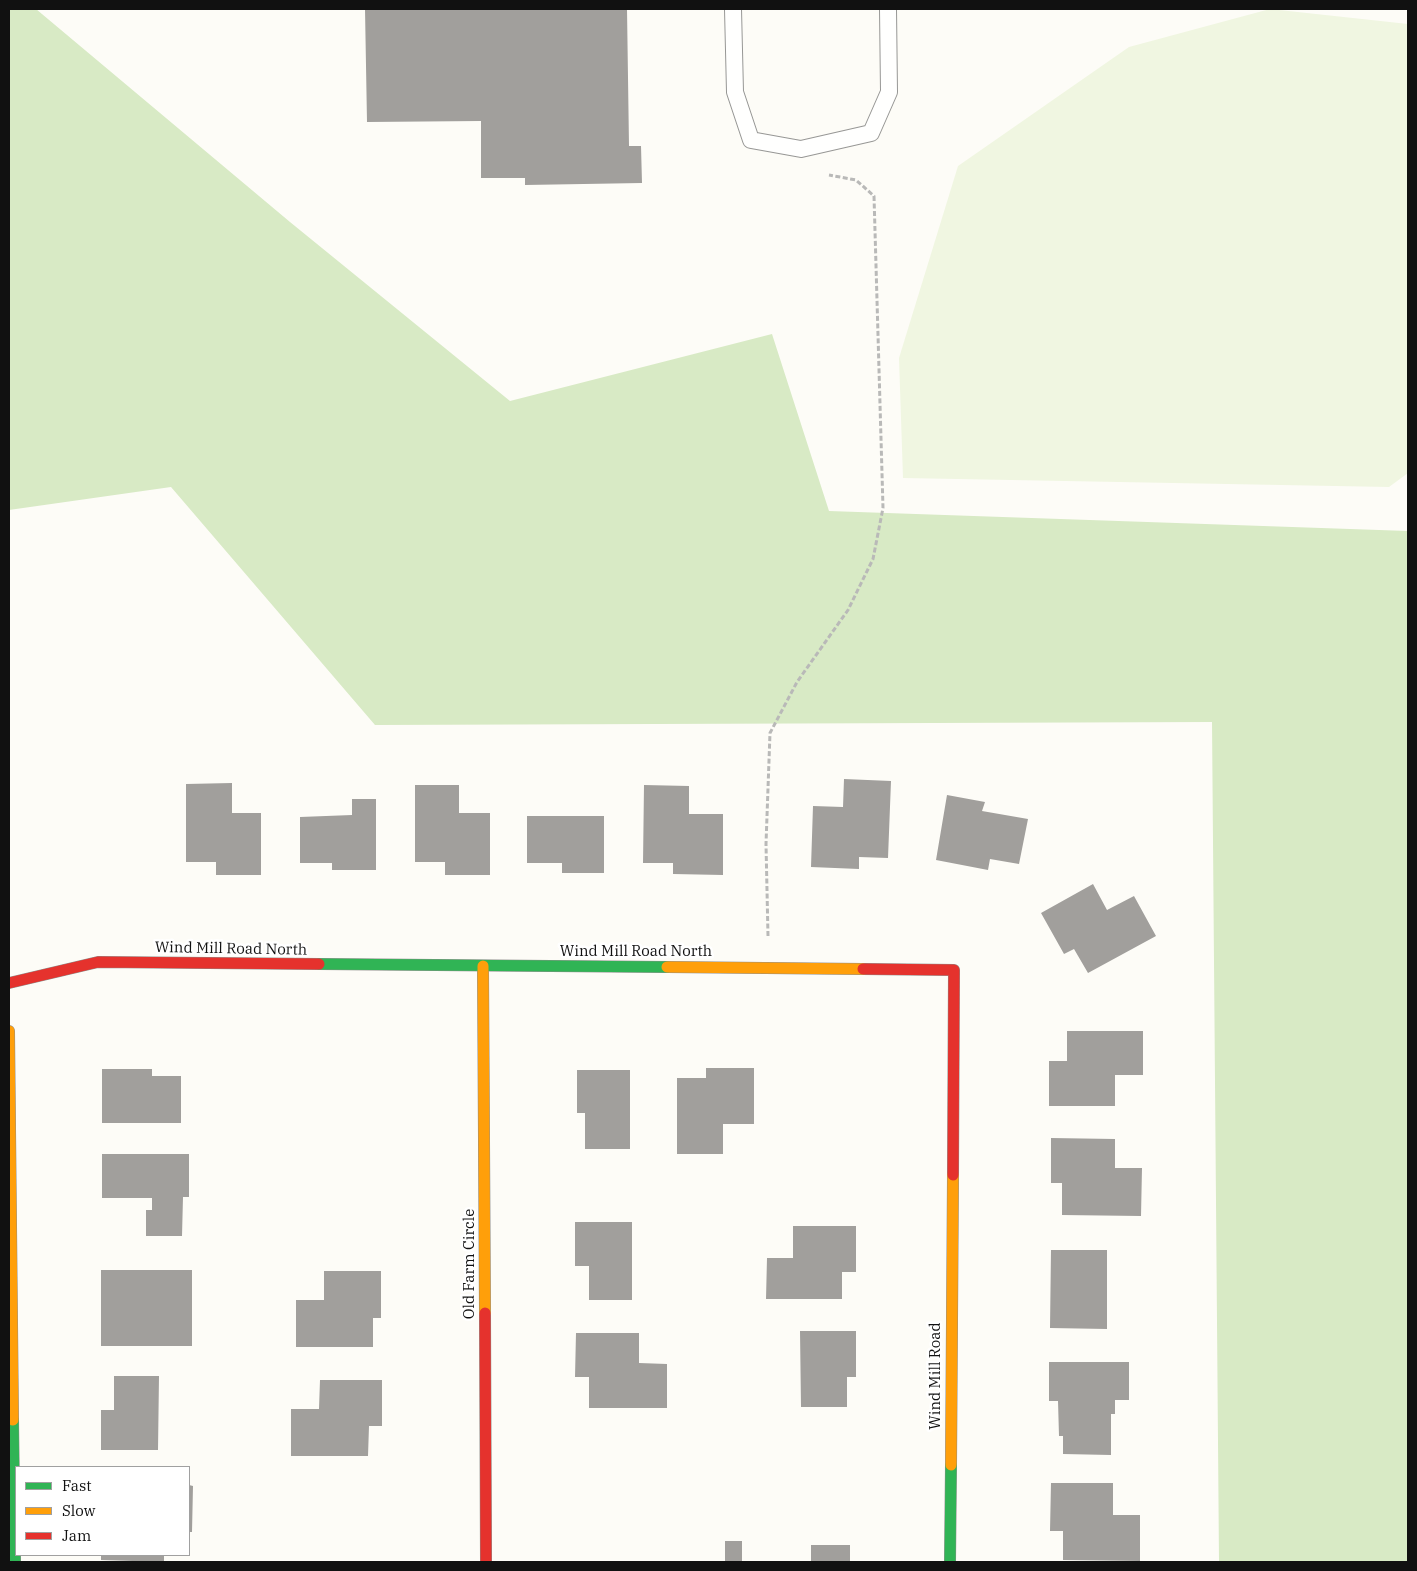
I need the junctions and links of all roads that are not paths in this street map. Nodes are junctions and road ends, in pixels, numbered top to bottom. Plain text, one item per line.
1 (733, 9) edge
2 (888, 9) edge
3 (483, 966) junction
4 (9, 983) edge
5 (9, 1031) edge
6 (952, 1190) joint
7 (15, 1562) edge
8 (486, 1562) edge
9 (950, 1562) edge

1 - 2 lane
3 - 4 street, Wind Mill Road North
3 - 6 street, Wind Mill Road North
3 - 8 street, Old Farm Circle
5 - 7 street
6 - 9 street, Wind Mill Road

